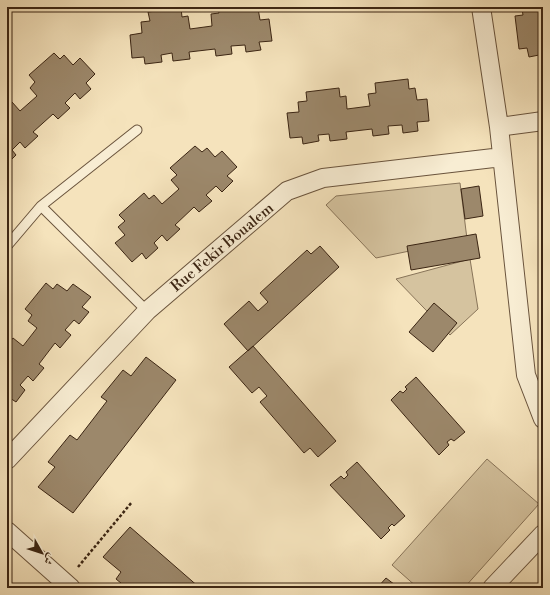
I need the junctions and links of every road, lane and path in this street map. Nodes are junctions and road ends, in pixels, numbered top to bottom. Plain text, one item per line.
1 (481, 7) edge
2 (543, 121) edge
3 (499, 127) junction
4 (137, 130) dead end
5 (502, 158) junction
6 (41, 206) junction
7 (7, 246) edge
8 (147, 311) junction
9 (543, 419) edge
10 (7, 460) edge
11 (132, 502) dead end
12 (7, 531) edge
13 (543, 534) edge
14 (75, 570) dead end
15 (71, 588) edge
16 (492, 588) edge

1 - 3 street
2 - 3 street
3 - 5 street
4 - 6 lane
5 - 8 street, Rue Fekir Boualem
5 - 9 street
6 - 7 lane
6 - 8 lane
8 - 10 street, Rue Fekir Boualem
11 - 14 path
12 - 15 street
13 - 16 street

